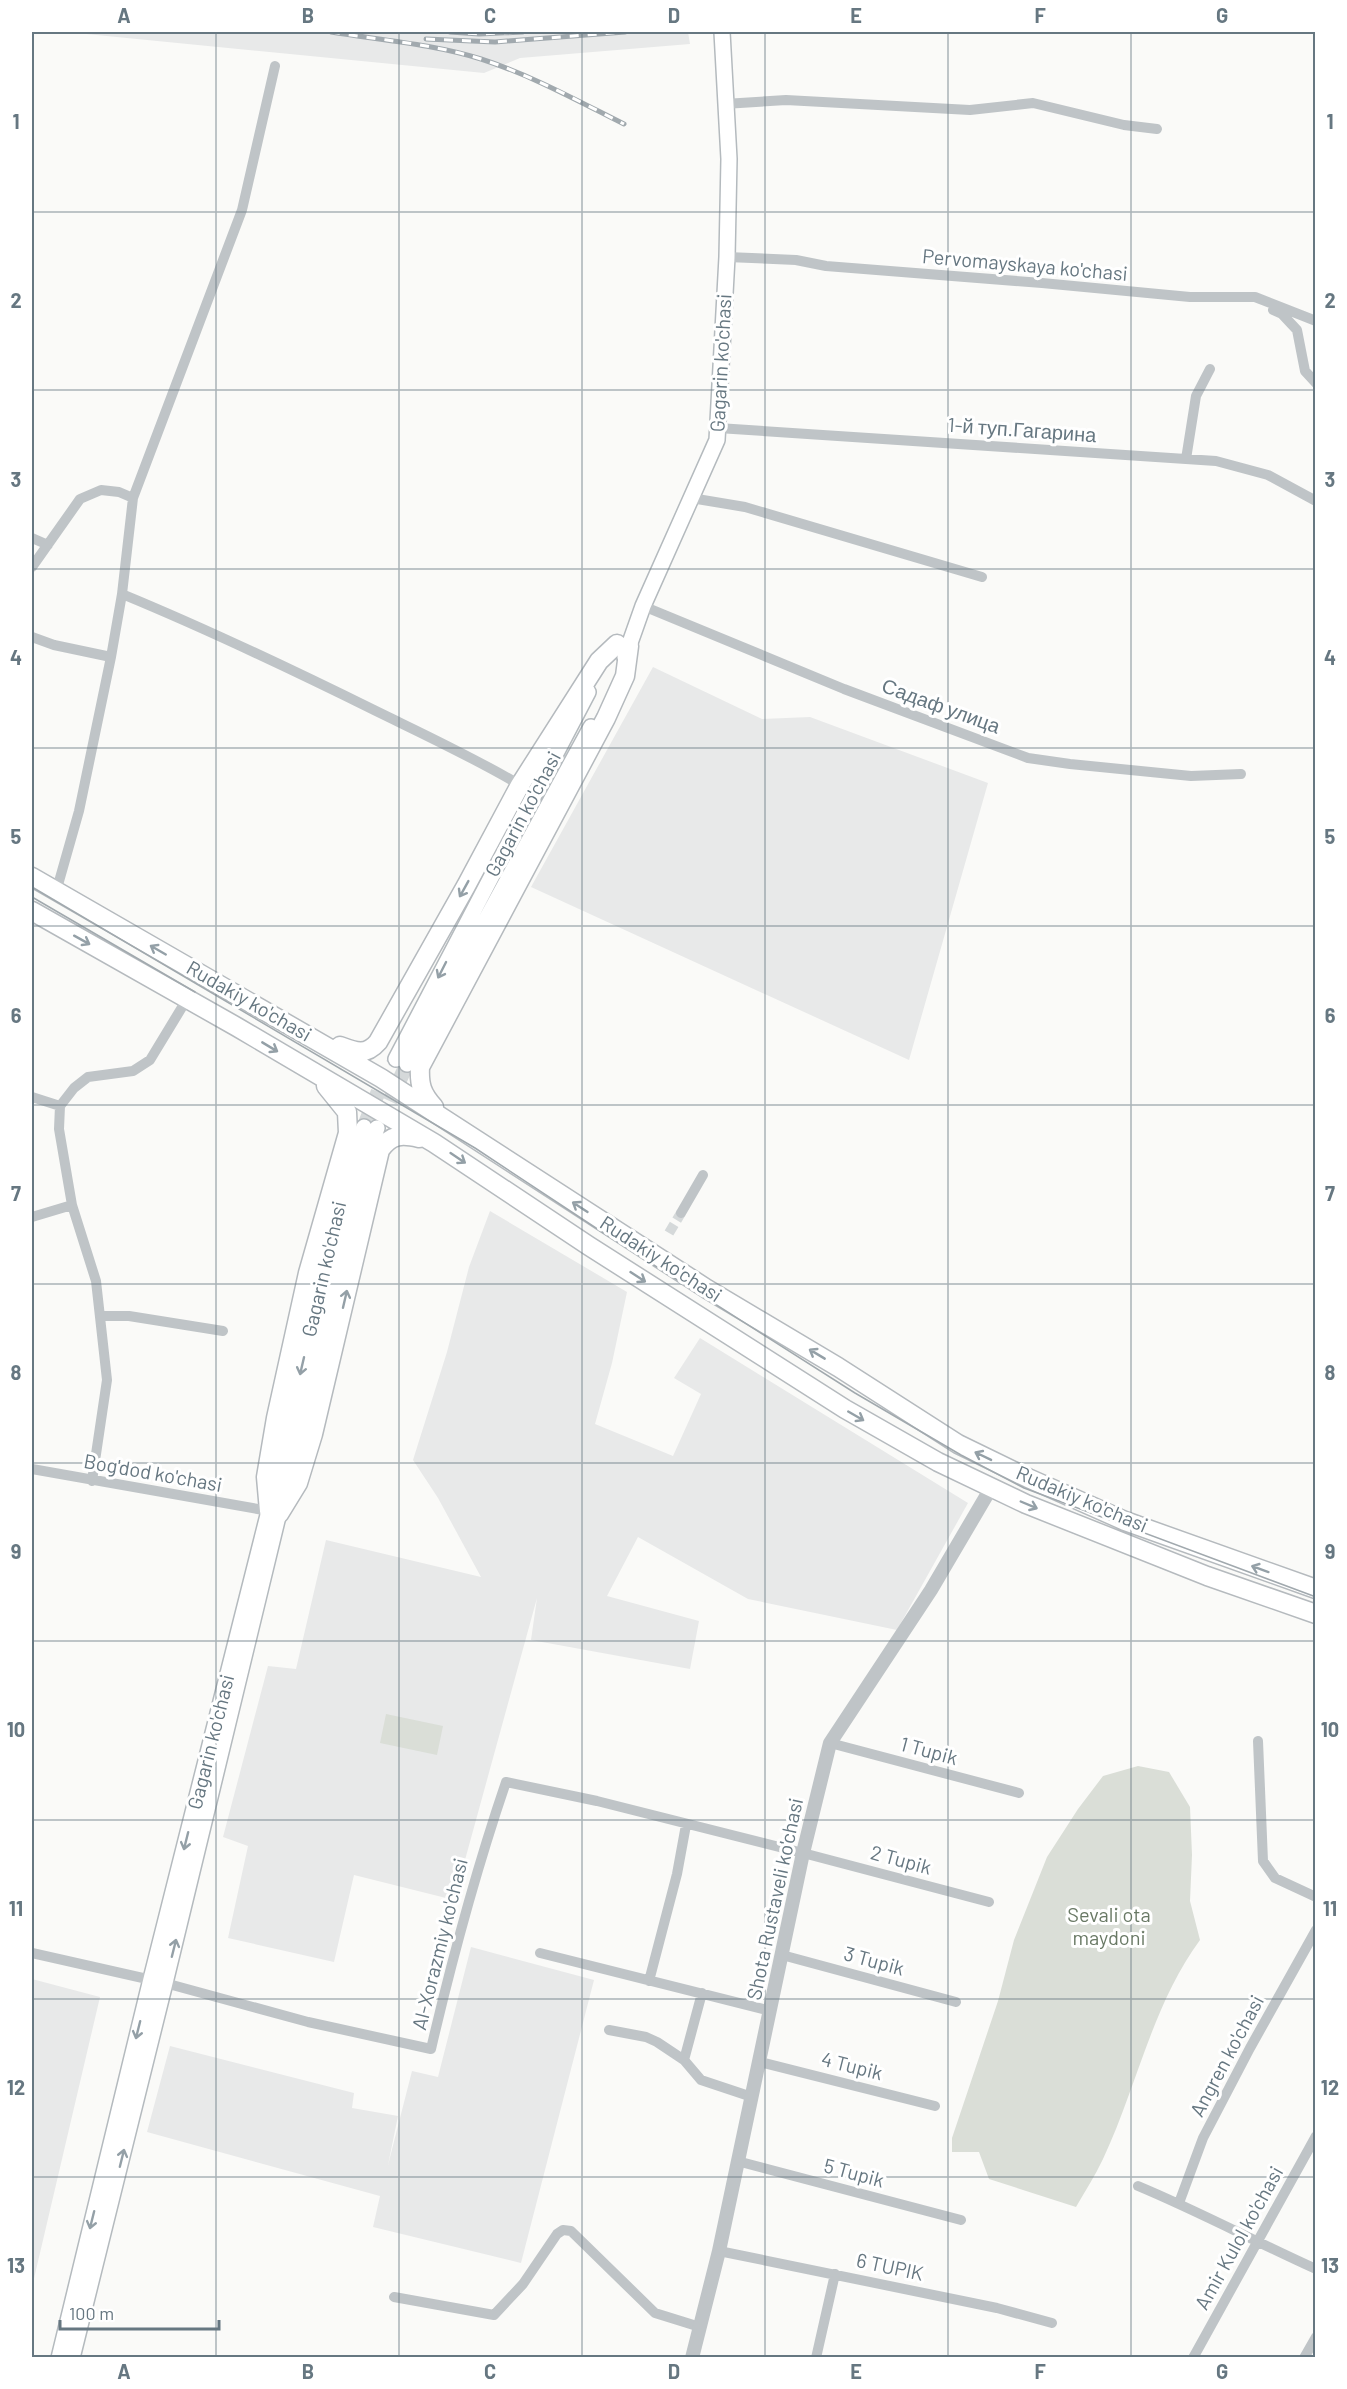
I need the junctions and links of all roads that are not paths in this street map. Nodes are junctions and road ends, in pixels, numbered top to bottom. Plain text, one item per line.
1 (722, 32) edge
2 (275, 66) dead end
3 (724, 104) junction
4 (1157, 129) dead end
5 (727, 257) junction
6 (1190, 297) junction
7 (1316, 321) edge
8 (1210, 369) dead end
9 (1316, 382) edge
10 (718, 429) junction
11 (1186, 459) junction
12 (133, 498) junction
13 (692, 498) junction
14 (1316, 501) edge
15 (32, 537) edge
16 (48, 545) junction
17 (32, 567) edge
18 (982, 577) dead end
19 (122, 594) junction
20 (643, 606) junction
21 (32, 637) edge
22 (623, 645) junction
23 (111, 657) junction
24 (1241, 774) dead end
25 (519, 785) junction
26 (32, 877) edge
27 (56, 892) junction
28 (32, 911) edge
29 (187, 999) junction
30 (253, 1005) junction
31 (237, 1027) junction
32 (302, 1031) junction
33 (401, 1061) tunnel mouth
34 (310, 1070) junction
35 (32, 1097) edge
36 (60, 1106) junction
37 (451, 1123) junction
38 (371, 1127) tunnel mouth
39 (434, 1143) junction
40 (703, 1175) dead end
41 (72, 1205) junction
42 (681, 1213) tunnel mouth
43 (32, 1217) edge
44 (604, 1222) junction
45 (589, 1246) junction
46 (100, 1316) junction
47 (223, 1331) dead end
48 (32, 1469) edge
49 (92, 1481) junction
50 (992, 1488) junction
51 (274, 1513) junction
52 (1315, 1589) edge
53 (1311, 1613) edge
54 (1258, 1742) dead end
55 (830, 1743) junction
56 (1019, 1793) dead end
57 (686, 1825) junction
58 (803, 1852) junction
59 (1316, 1897) edge
60 (989, 1902) dead end
61 (1316, 1930) edge
62 (32, 1953) edge
63 (540, 1953) dead end
64 (782, 1955) junction
65 (158, 1981) junction
66 (649, 1981) junction
67 (702, 1993) junction
68 (956, 2002) dead end
69 (771, 2011) junction
70 (609, 2030) dead end
71 (684, 2060) junction
72 (760, 2061) junction
73 (752, 2097) junction
74 (935, 2106) dead end
75 (1316, 2136) edge
76 (737, 2161) junction
77 (1138, 2186) dead end
78 (1179, 2203) junction
79 (961, 2220) dead end
80 (1258, 2243) junction
81 (718, 2251) junction
82 (1316, 2269) edge
83 (835, 2274) junction
84 (394, 2297) dead end
85 (1052, 2323) dead end
86 (700, 2326) junction
87 (1316, 2337) edge
88 (59, 2358) edge
89 (72, 2358) edge
90 (692, 2358) edge
91 (816, 2358) edge
92 (1193, 2358) edge
93 (1304, 2358) edge

1 - 3 main road, Gagarin ko'chasi
2 - 12 street
3 - 4 street
3 - 5 main road, Gagarin ko'chasi
5 - 6 street, Pervomayskaya ko'chasi
5 - 10 main road, Gagarin ko'chasi
6 - 7 street, Pervomayskaya ko'chasi
6 - 9 street
8 - 11 street
10 - 11 street, 1-й туп.Гагарина
10 - 13 main road, Gagarin ko'chasi
11 - 14 street, 1-й туп.Гагарина
12 - 16 street
12 - 19 street
13 - 18 street
13 - 20 main road, Gagarin ko'chasi
15 - 16 street
16 - 17 street
19 - 23 street
19 - 25 street
20 - 22 main road, Gagarin ko'chasi
20 - 24 street, Садаф улица
21 - 23 street
22 - 25 main road
22 - 33 main road, Gagarin ko'chasi
22 - 37 main road
23 - 27 street
25 -> 32 main road
26 - 27 main road, Rudakiy ko'chasi
30 -> 27 main road, Rudakiy ko'chasi
28 -> 29 main road, Rudakiy ko'chasi
29 - 31 main road, Rudakiy ko'chasi
29 - 36 street
30 - 31 main road
30 - 32 main road, Rudakiy ko'chasi
31 -> 34 main road, Rudakiy ko'chasi
32 - 37 main road, Rudakiy ko'chasi
34 - 39 main road, Rudakiy ko'chasi
34 - 51 main road
35 - 36 street
36 - 41 street
44 -> 37 main road, Rudakiy ko'chasi
38 - 51 main road, Gagarin ko'chasi
39 -> 45 main road, Rudakiy ko'chasi
51 -> 39 main road
40 - 42 street
41 - 43 street
41 - 46 street
44 - 45 main road
52 -> 44 main road, Rudakiy ko'chasi
45 -> 50 main road, Rudakiy ko'chasi
46 - 47 street
46 - 49 street
48 - 49 street, Bog'dod ko'chasi
49 - 51 street, Bog'dod ko'chasi
50 -> 53 main road, Rudakiy ko'chasi
50 - 55 street, Shota Rustaveli ko'chasi
51 - 65 main road, Gagarin ko'chasi
52 - 53 main road
54 - 59 street
55 - 56 street, 1 Tupik
55 - 58 street, Shota Rustaveli ko'chasi
57 - 58 street, Al-Xorazmiy ko'chasi
57 - 65 street, Al-Xorazmiy ko'chasi
57 - 66 street
58 - 60 street, 2 Tupik
58 - 64 street, Shota Rustaveli ko'chasi
61 - 78 street, Angren ko'chasi
62 - 65 street, Al-Xorazmiy ko'chasi
63 - 66 street
64 - 68 street, 3 Tupik
64 - 69 street, Shota Rustaveli ko'chasi
65 -> 88 main road, Gagarin ko'chasi
89 -> 65 main road, Gagarin ko'chasi
66 - 67 street
67 - 69 street
67 - 71 street
69 - 72 street, Shota Rustaveli ko'chasi
70 - 71 street
71 - 73 street
72 - 73 street, Shota Rustaveli ko'chasi
72 - 74 street, 4 Tupik
73 - 76 street, Shota Rustaveli ko'chasi
75 - 80 street, Amir Kulol ko'chasi
76 - 79 street, 5 Tupik
76 - 81 street, Shota Rustaveli ko'chasi
77 - 78 street
78 - 80 street
80 - 82 street
80 - 92 street, Amir Kulol ko'chasi
81 - 83 street, 6 TUPIK
81 - 86 street, Shota Rustaveli ko'chasi
83 - 85 street, 6 TUPIK
83 - 91 street
84 - 86 street
86 - 90 street, Shota Rustaveli ko'chasi
87 - 93 street

